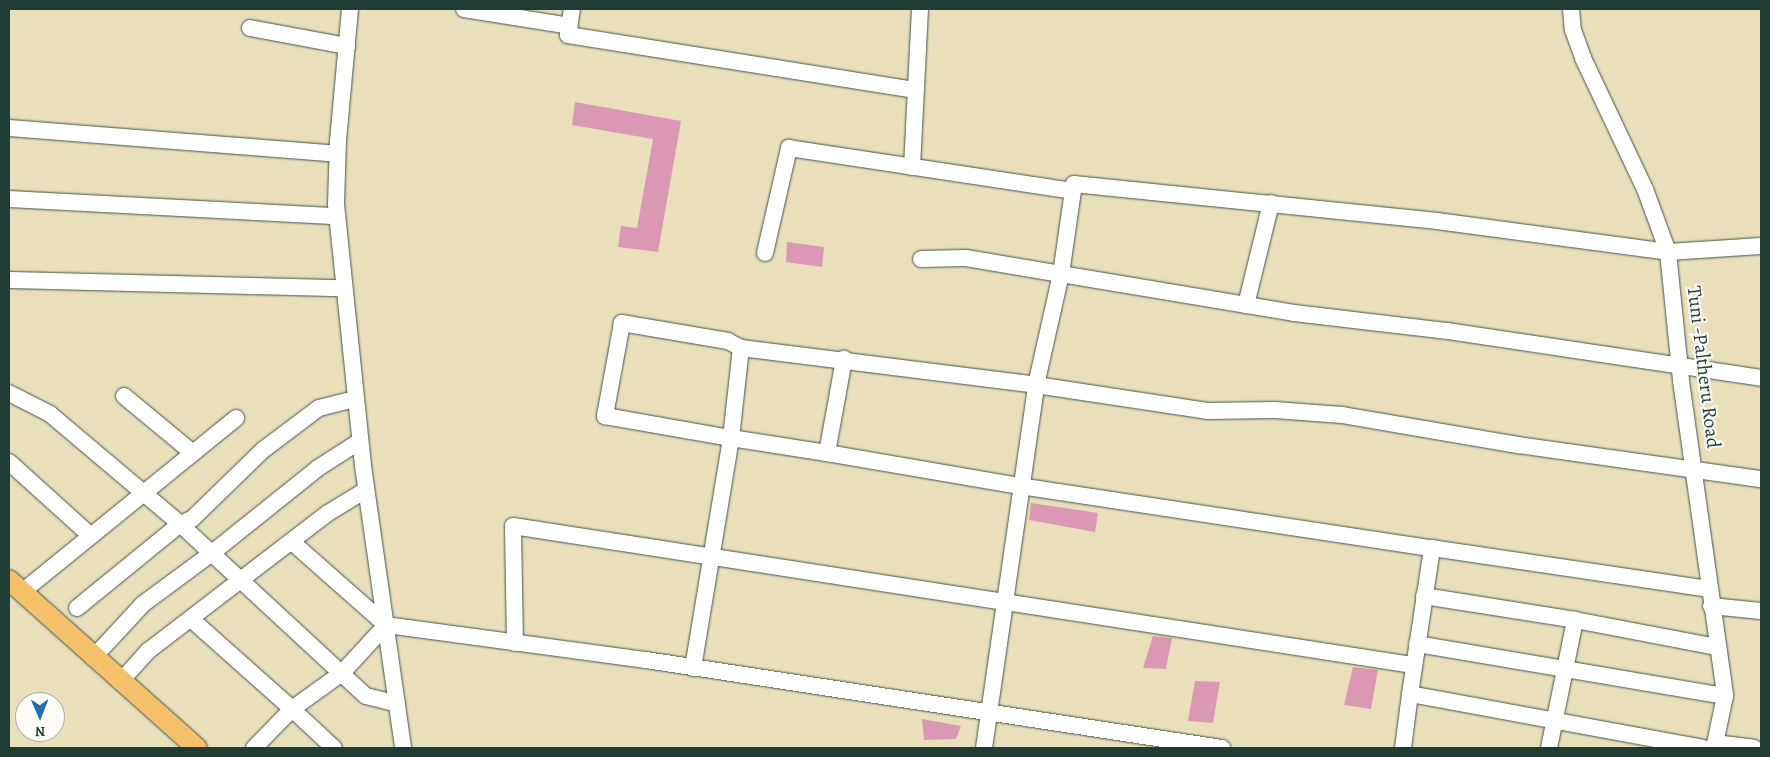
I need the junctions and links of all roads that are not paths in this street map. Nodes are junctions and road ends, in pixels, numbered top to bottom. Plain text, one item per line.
1 (350, 9) edge
2 (464, 9) edge
3 (572, 9) edge
4 (920, 9) edge
5 (1571, 9) edge
6 (570, 26) junction
7 (250, 28) dead end
8 (347, 46) junction
9 (916, 90) junction
10 (9, 128) edge
11 (337, 154) junction
12 (912, 167) junction
13 (1073, 191) junction
14 (9, 199) edge
15 (1271, 203) junction
16 (337, 216) junction
17 (1761, 246) edge
18 (1668, 252) junction
19 (765, 253) dead end
20 (921, 259) dead end
21 (1061, 274) junction
22 (9, 280) edge
23 (344, 288) junction
24 (1246, 305) junction
25 (741, 348) junction
26 (844, 359) junction
27 (1679, 366) junction
28 (1761, 378) edge
29 (1036, 385) junction
30 (9, 393) edge
31 (124, 396) dead end
32 (356, 399) junction
33 (236, 418) dead end
34 (731, 438) junction
35 (360, 441) junction
36 (193, 453) junction
37 (827, 453) junction
38 (9, 462) edge
39 (1696, 471) junction
40 (1761, 479) edge
41 (1020, 486) junction
42 (366, 490) junction
43 (144, 493) junction
44 (180, 524) junction
45 (91, 536) junction
46 (292, 542) junction
47 (1432, 548) junction
48 (212, 554) junction
49 (713, 555) junction
50 (242, 581) junction
51 (15, 586) edge
52 (1709, 589) junction
53 (1424, 596) junction
54 (1002, 601) junction
55 (1712, 606) junction
56 (77, 608) dead end
57 (1761, 611) edge
58 (191, 619) junction
59 (1575, 620) junction
60 (386, 625) junction
61 (515, 643) junction
62 (1417, 644) junction
63 (1717, 647) junction
64 (93, 658) junction
65 (1413, 665) junction
66 (694, 668) junction
67 (1566, 670) junction
68 (342, 673) junction
69 (120, 682) junction
70 (1410, 694) junction
71 (1724, 696) junction
72 (397, 704) junction
73 (292, 709) junction
74 (989, 713) junction
75 (1555, 720) junction
76 (1711, 746) edge
77 (197, 748) edge
78 (254, 748) edge
79 (334, 748) edge
80 (402, 748) edge
81 (984, 748) edge
82 (1222, 748) edge
83 (1403, 748) edge
84 (1549, 748) edge
85 (1754, 748) edge

1 - 8 street
2 - 6 street
3 - 6 street
4 - 9 street
5 - 18 street, Tuni -Paltheru Road
6 - 9 street
7 - 8 street
8 - 11 street
9 - 12 street
10 - 11 street
11 - 16 street
12 - 13 street
12 - 19 street
13 - 15 street
13 - 21 street
14 - 16 street
15 - 18 street
15 - 24 street
16 - 23 street
17 - 18 street
18 - 27 street, Tuni -Paltheru Road
20 - 21 street
21 - 24 street
21 - 29 street
22 - 23 street
23 - 32 street
24 - 27 street
25 - 26 street
25 - 34 street
25 - 34 street
26 - 29 street
26 - 37 street
27 - 28 street
27 - 39 street, Tuni -Paltheru Road
29 - 39 street
29 - 41 street
30 - 43 street
31 - 36 street
32 - 35 street
32 - 44 street
33 - 36 street
34 - 37 street
34 - 49 street
35 - 42 street
35 - 48 street
36 - 43 street
37 - 41 street
38 - 45 street
39 - 40 street
39 - 52 street, Tuni -Paltheru Road
41 - 47 street
41 - 54 street
42 - 46 street
42 - 60 street
43 - 44 street
43 - 45 street
44 - 48 street
44 - 56 street
45 - 51 street
46 - 50 street
46 - 60 street
47 - 52 street
47 - 53 street
48 - 50 street
48 - 64 street
49 - 54 street
49 - 61 street
49 - 66 street
50 - 58 street
50 - 68 street
51 - 64 main road
52 - 55 street, Tuni -Paltheru Road
53 - 59 street
53 - 62 street
54 - 65 street
54 - 74 street
55 - 57 street
55 - 63 street, Tuni -Paltheru Road
58 - 69 street
58 - 73 street
59 - 63 street
59 - 67 street
60 - 61 street
60 - 68 street
60 - 72 street
61 - 66 street
62 - 65 street
62 - 67 street
63 - 71 street, Tuni -Paltheru Road
64 - 69 main road
65 - 70 street
66 - 74 street
67 - 71 street
67 - 75 street
68 - 72 street
68 - 73 street
69 - 77 main road
70 - 75 street
70 - 83 street
71 - 76 street, Tuni -Paltheru Road
72 - 80 street
73 - 78 street
73 - 79 street
74 - 81 street
74 - 82 street
75 - 76 street
75 - 84 street
76 - 85 street

